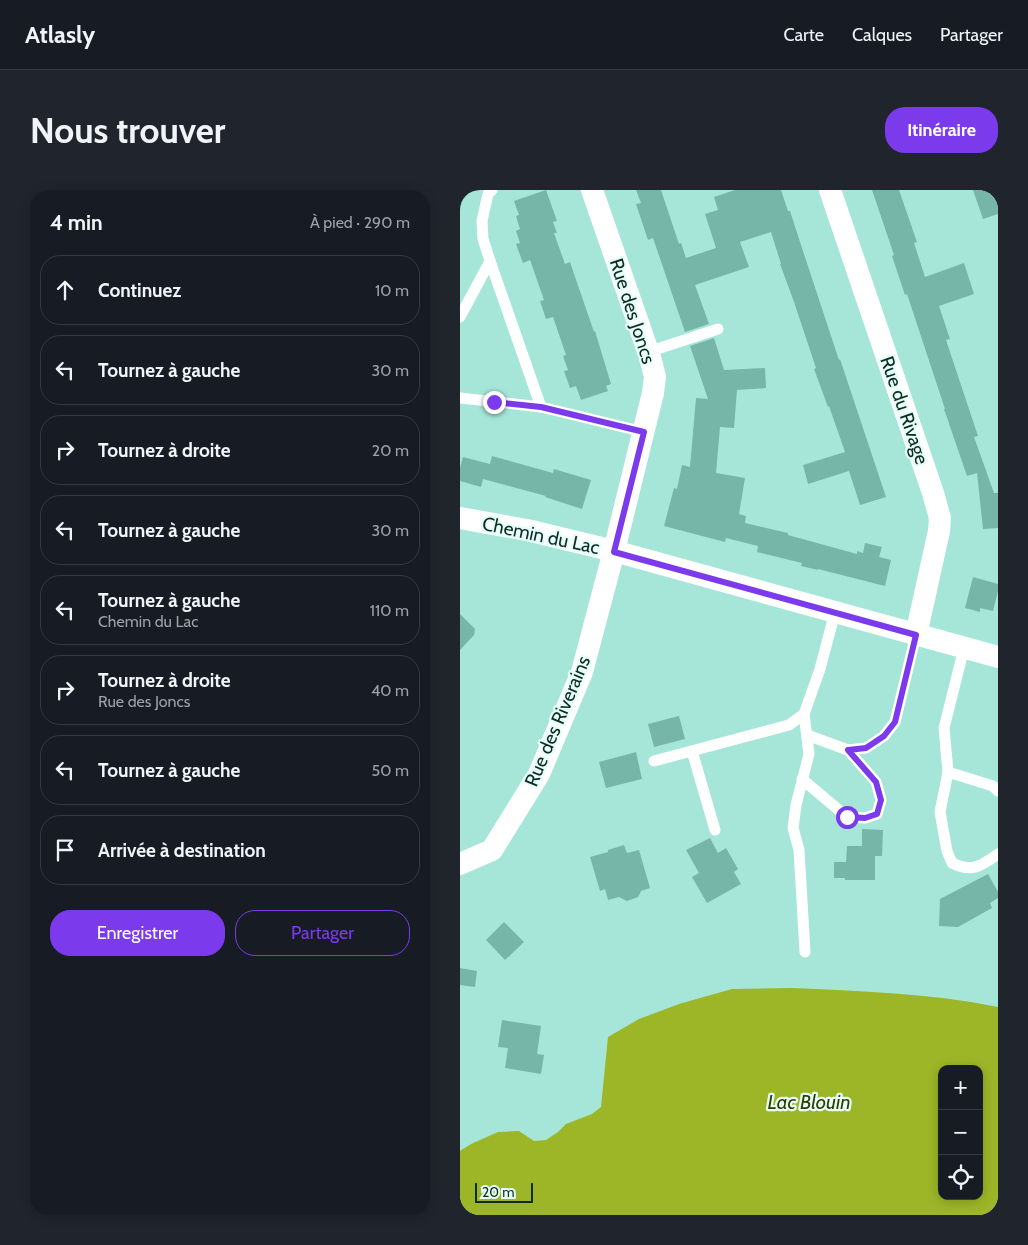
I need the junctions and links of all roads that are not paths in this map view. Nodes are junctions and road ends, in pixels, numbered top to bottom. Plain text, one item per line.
1 (492, 190) edge
2 (592, 190) edge
3 (830, 190) edge
4 (490, 261) junction
5 (460, 317) edge
6 (718, 329) dead end
7 (648, 352) junction
8 (460, 398) edge
9 (541, 407) junction
10 (644, 432) junction
11 (460, 518) edge
12 (614, 552) junction
13 (835, 612) junction
14 (916, 635) junction
15 (964, 648) junction
16 (998, 657) edge
17 (804, 714) junction
18 (807, 735) junction
19 (848, 750) junction
20 (692, 751) junction
21 (654, 761) dead end
22 (948, 772) junction
23 (802, 779) junction
24 (998, 791) edge
25 (715, 830) dead end
26 (998, 854) edge
27 (460, 864) edge
28 (805, 952) dead end

1 - 4 lane
2 - 7 street, Rue des Joncs
3 - 14 street, Rue du Rivage
4 - 5 lane
4 - 9 lane
6 - 7 lane
7 - 10 street, Rue des Joncs
8 - 9 lane
9 - 10 lane
10 - 12 street, Rue des Joncs
11 - 12 street, Chemin du Lac
12 - 13 street, Chemin du Lac
12 - 27 street, Rue des Riverains
13 - 14 street, Chemin du Lac
13 - 17 lane
14 - 15 street, Chemin du Lac
14 - 19 lane
15 - 16 street, Chemin du Lac
15 - 22 lane
17 - 18 lane
17 - 20 lane
18 - 19 lane
18 - 23 lane
19 - 23 lane
20 - 21 lane
20 - 25 lane
22 - 24 lane
22 - 26 lane
23 - 28 lane

